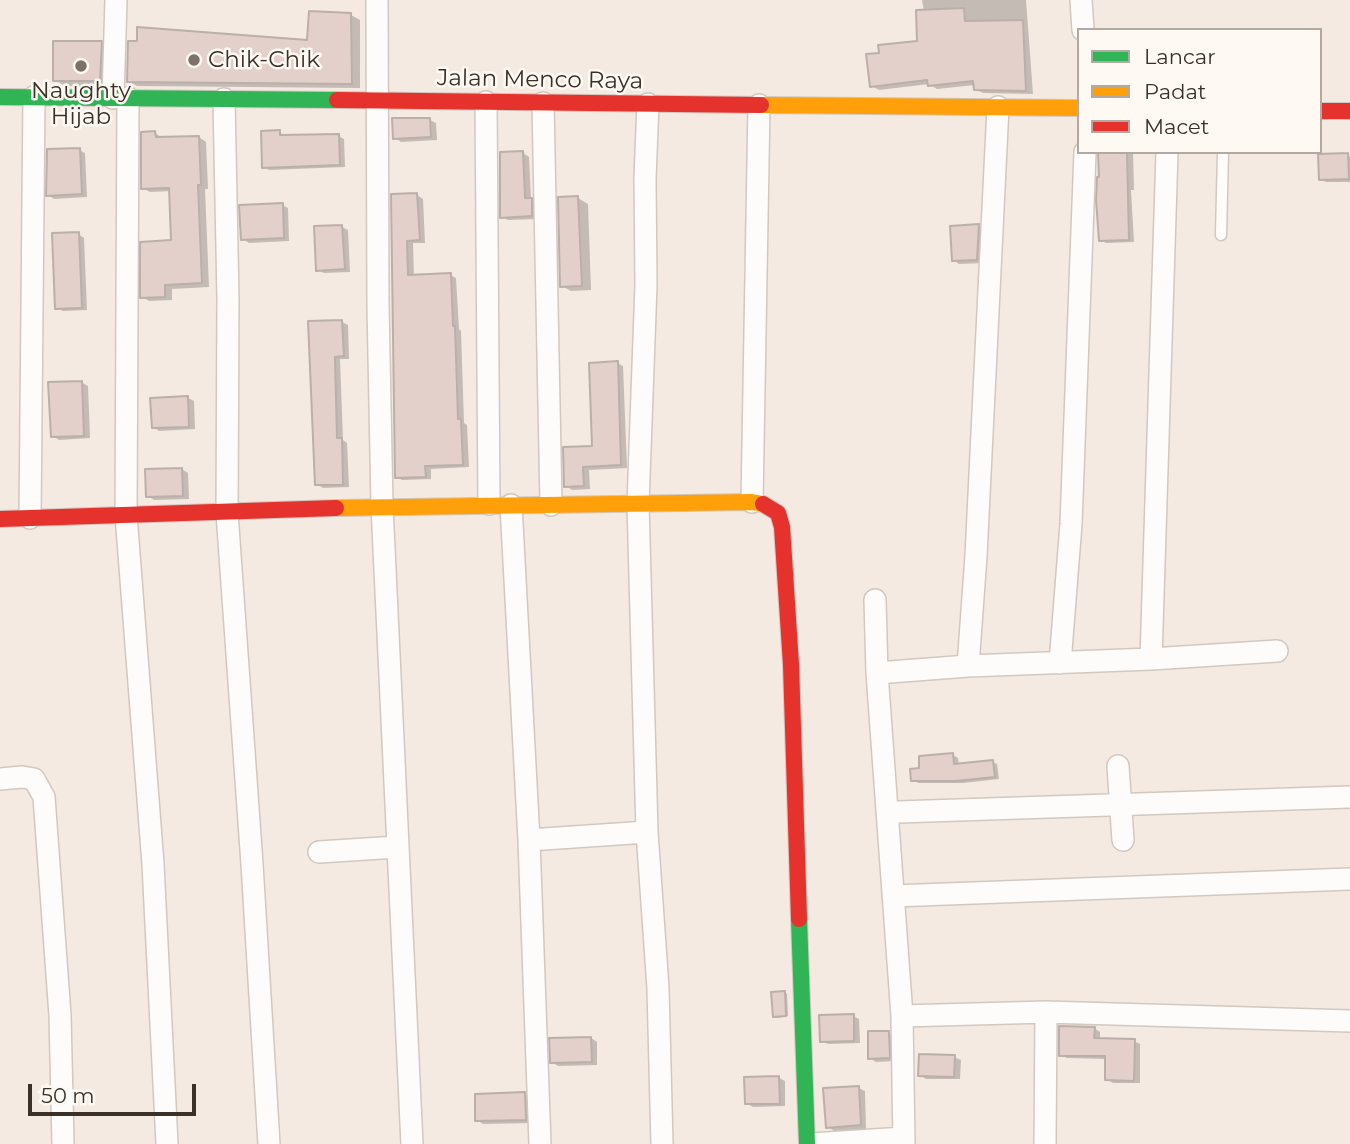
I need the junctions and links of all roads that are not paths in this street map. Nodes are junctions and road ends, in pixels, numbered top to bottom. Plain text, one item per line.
1 (116, 0) edge
2 (377, 0) edge
3 (1081, 0) edge
4 (1083, 28) edge
5 (0, 97) edge
6 (34, 97) junction
7 (120, 98) junction
8 (224, 99) junction
9 (379, 101) junction
10 (486, 102) junction
11 (543, 103) junction
12 (648, 104) junction
13 (759, 105) junction
14 (998, 107) junction
15 (1077, 107) edge
16 (1322, 111) edge
17 (1350, 111) edge
18 (1085, 154) edge
19 (1167, 154) edge
20 (1223, 154) edge
21 (1221, 235) dead end
22 (752, 502) junction
23 (638, 504) junction
24 (489, 505) junction
25 (511, 505) junction
26 (551, 505) junction
27 (382, 506) junction
28 (227, 513) junction
29 (126, 515) junction
30 (30, 518) junction
31 (0, 519) edge
32 (875, 600) dead end
33 (1277, 651) dead end
34 (1151, 659) junction
35 (1060, 663) junction
36 (968, 666) junction
37 (877, 673) junction
38 (1118, 766) dead end
39 (0, 779) edge
40 (1350, 797) edge
41 (1120, 803) junction
42 (898, 812) dead end
43 (647, 832) junction
44 (528, 840) junction
45 (1123, 840) dead end
46 (397, 847) junction
47 (319, 852) dead end
48 (1350, 879) edge
49 (893, 896) junction
50 (1046, 1012) junction
51 (902, 1016) junction
52 (1350, 1021) edge
53 (904, 1141) edge
54 (63, 1144) edge
55 (167, 1144) edge
56 (269, 1144) edge
57 (412, 1144) edge
58 (540, 1144) edge
59 (662, 1144) edge
60 (817, 1144) edge
61 (1045, 1144) edge

1 - 7 street
2 - 9 street
3 - 4 street
5 - 6 street, Jalan Menco Raya
6 - 7 street, Jalan Menco Raya
6 - 30 street
7 - 8 street, Jalan Menco Raya
7 - 29 street
8 - 9 street, Jalan Menco Raya
8 - 28 street
9 - 10 street, Jalan Menco Raya
9 - 27 street
10 - 11 street, Jalan Menco Raya
10 - 24 street
11 - 12 street, Jalan Menco Raya
11 - 26 street
12 - 13 street, Jalan Menco Raya
12 - 23 street
13 - 14 street, Jalan Menco Raya
13 - 22 street
14 - 15 street, Jalan Menco Raya
14 - 36 street
16 - 17 street
18 - 35 street
19 - 34 street
20 - 21 lane
22 - 23 street
22 - 60 street
23 - 26 street
23 - 43 street
24 - 25 street
24 - 27 street
25 - 26 street
25 - 44 street
27 - 28 street
27 - 46 street
28 - 29 street
28 - 56 street
29 - 30 street
29 - 55 street
30 - 31 street
32 - 37 street
33 - 34 street
34 - 35 street
35 - 36 street
36 - 37 street
37 - 49 street
38 - 41 street
39 - 54 street
40 - 41 street
41 - 42 street
41 - 45 street
43 - 44 street
43 - 59 street
44 - 58 street
46 - 47 street
46 - 57 street
48 - 49 street
49 - 51 street
50 - 51 street
50 - 52 street
50 - 61 street
51 - 53 street
53 - 60 street

